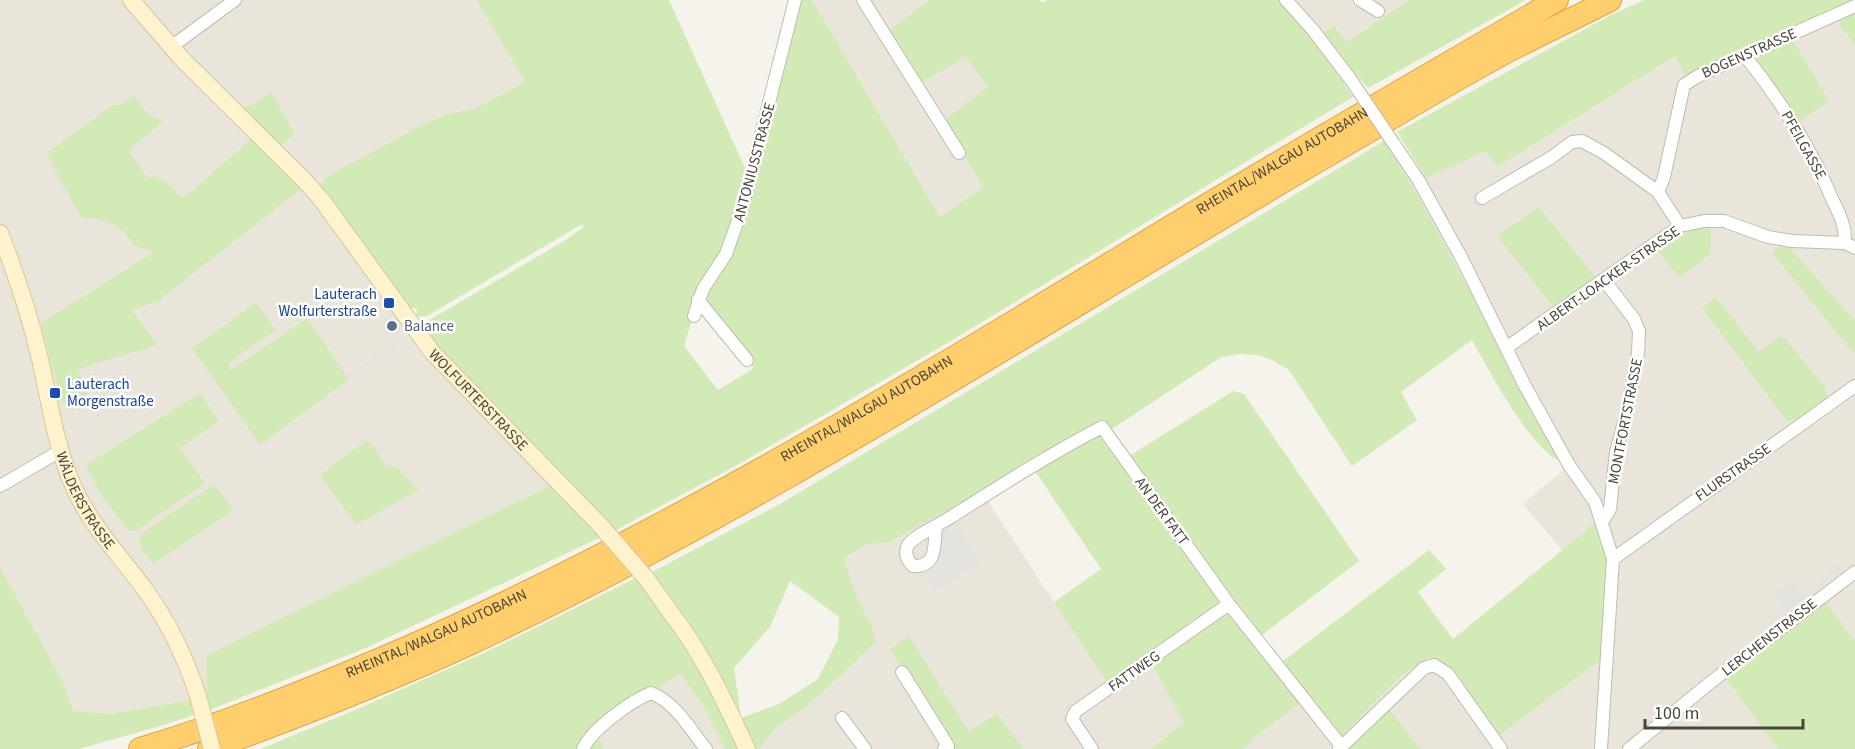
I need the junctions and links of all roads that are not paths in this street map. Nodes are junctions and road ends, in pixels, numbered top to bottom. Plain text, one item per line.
1 (131, 0) edge
2 (235, 0) edge
3 (795, 0) edge
4 (863, 0) edge
5 (1286, 0) edge
6 (1360, 0) edge
7 (1557, 0) edge
8 (1610, 0) edge
9 (1855, 6) edge
10 (1378, 12) dead end
11 (171, 47) junction
12 (1746, 56) junction
13 (959, 153) dead end
14 (1658, 192) junction
15 (1482, 198) dead end
16 (1680, 226) junction
17 (0, 233) edge
18 (1850, 245) edge
19 (1604, 280) junction
20 (698, 300) junction
21 (694, 316) dead end
22 (1506, 348) junction
23 (747, 360) dead end
24 (1855, 386) edge
25 (60, 451) junction
26 (0, 486) edge
27 (1602, 522) junction
28 (936, 526) dead end
29 (1612, 559) junction
30 (1855, 572) edge
31 (1229, 604) junction
32 (902, 672) dead end
33 (842, 718) dead end
34 (1340, 748) edge
35 (140, 749) edge
36 (211, 749) edge
37 (583, 749) edge
38 (706, 749) edge
39 (747, 749) edge
40 (865, 749) edge
41 (944, 749) edge
42 (1092, 749) edge
43 (1501, 749) edge
44 (1601, 749) edge
45 (1629, 749) edge

1 - 11 street, WOLFURTERSTRASSE
2 - 11 street
3 - 20 street, ANTONIUSSTRASSE
4 - 13 street
5 - 22 street, bridge
6 - 10 street
7 - 35 highway, RHEINTAL/WALGAU AUTOBAHN
8 - 36 highway, RHEINTAL/WALGAU AUTOBAHN
9 - 12 street, BOGENSTRASSE
11 - 39 street, WOLFURTERSTRASSE, bridge
12 - 14 street, BOGENSTRASSE
12 - 18 street, PFEILGASSE
14 - 15 street
14 - 16 street
16 - 18 street, ALBERT-LOACKER-STRASSE
16 - 19 street, ALBERT-LOACKER-STRASSE
17 - 25 street, WÄLDERSTRASSE
19 - 22 street, ALBERT-LOACKER-STRASSE
19 - 27 street, MONTFORTSTRASSE
20 - 21 street, ANTONIUSSTRASSE
20 - 23 street
22 - 27 street
24 - 29 street, FLURSTRASSE
25 - 26 street
25 - 36 street, WÄLDERSTRASSE, bridge
27 - 29 street
28 - 31 street, AN DER FATT
29 - 44 street
30 - 45 street, LERCHENSTRASSE
31 - 34 street, AN DER FATT
31 - 42 street, FATTWEG
32 - 41 street
33 - 40 street
34 - 43 street
37 - 38 street

